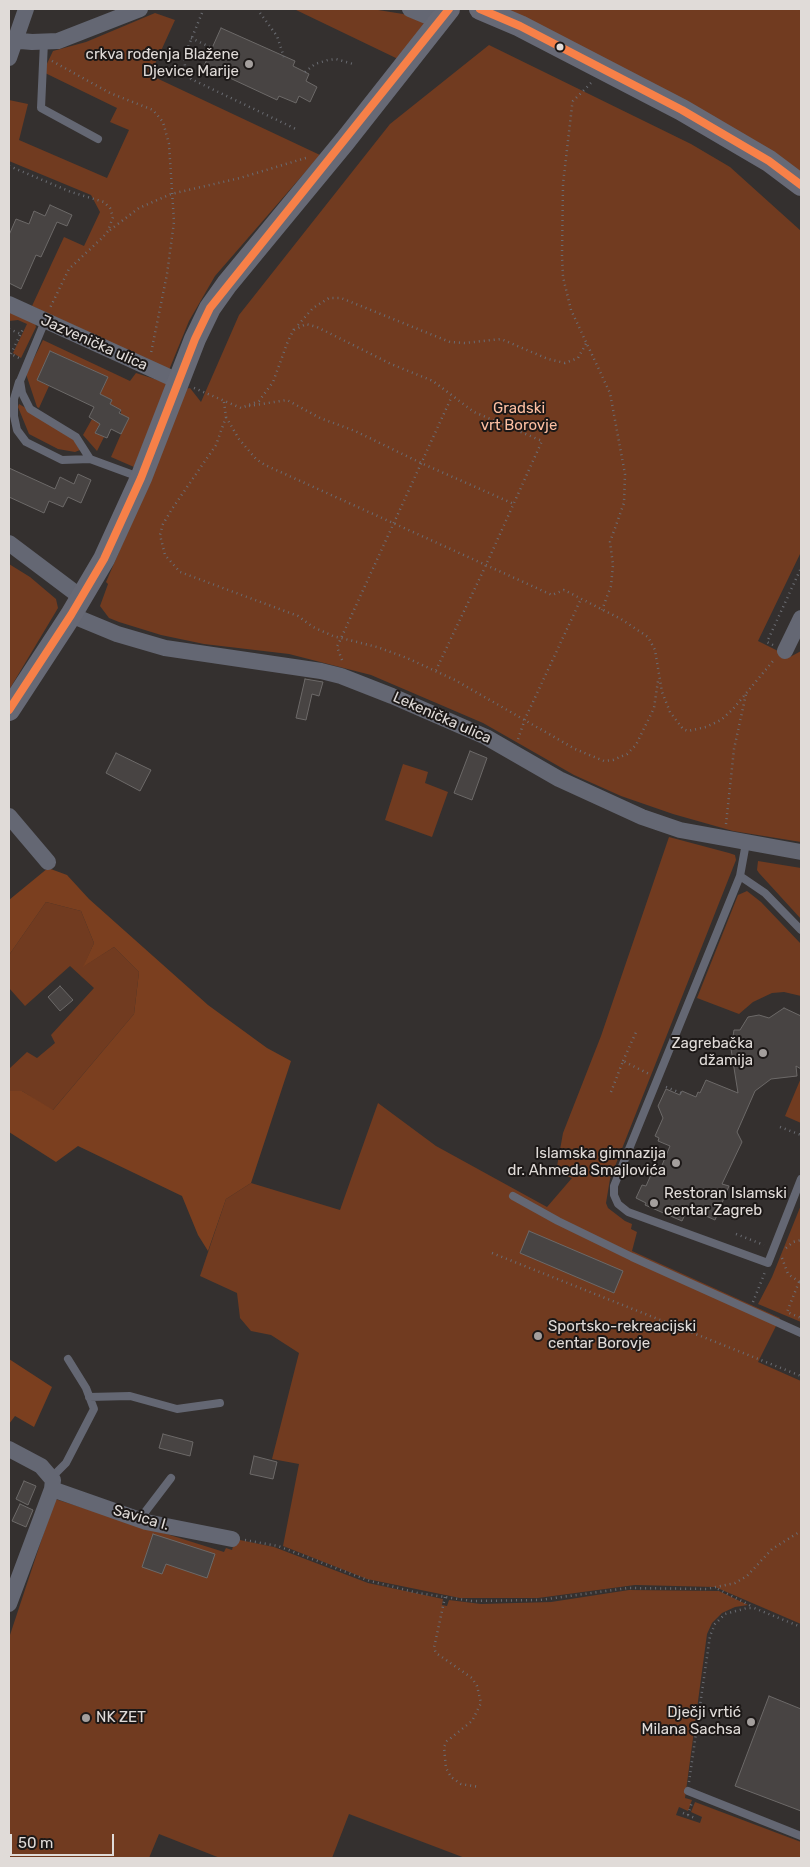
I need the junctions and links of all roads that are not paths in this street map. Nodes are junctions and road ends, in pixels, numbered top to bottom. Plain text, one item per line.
1 (26, 9) edge
2 (140, 9) edge
3 (410, 9) edge
4 (480, 9) edge
5 (444, 15) edge
6 (11, 40) edge
7 (44, 48) junction
8 (9, 58) edge
9 (98, 139) dead end
10 (801, 185) edge
11 (9, 304) edge
12 (45, 321) junction
13 (20, 381) junction
14 (178, 381) junction
15 (90, 459) junction
16 (141, 478) junction
17 (9, 543) edge
18 (76, 607) junction
19 (801, 618) edge
20 (785, 650) road end
21 (9, 710) edge
22 (9, 816) edge
23 (746, 843) junction
24 (801, 852) edge
25 (48, 862) dead end
26 (740, 876) junction
27 (801, 930) edge
28 (801, 1180) edge
29 (513, 1196) dead end
30 (801, 1333) edge
31 (68, 1359) dead end
32 (90, 1397) junction
33 (220, 1403) dead end
34 (9, 1450) edge
35 (171, 1478) dead end
36 (52, 1484) junction
37 (139, 1520) junction
38 (232, 1539) road end
39 (9, 1604) edge
40 (688, 1791) road end
41 (801, 1836) edge

1 - 6 street
2 - 7 street
3 - 5 street
4 - 10 street
5 - 14 street
6 - 7 street
6 - 8 street
7 - 9 lane
11 - 12 street, Jazvenička ulica
12 - 13 lane
12 - 14 street, Jazvenička ulica
13 - 15 lane
13 - 15 lane
14 - 16 street
15 - 16 lane
16 - 18 street
17 - 18 street
18 - 21 street
18 - 23 street, Lekenička ulica
19 - 20 street
22 - 25 street
23 - 24 street, Lekenička ulica
23 - 26 lane
26 - 27 lane
26 - 28 lane
29 - 30 lane
31 - 32 lane
32 - 33 lane
32 - 36 lane
34 - 36 street, Savica I.
35 - 37 lane
36 - 37 street, Savica I.
36 - 39 street
37 - 38 street, Savica I.
40 - 41 lane

